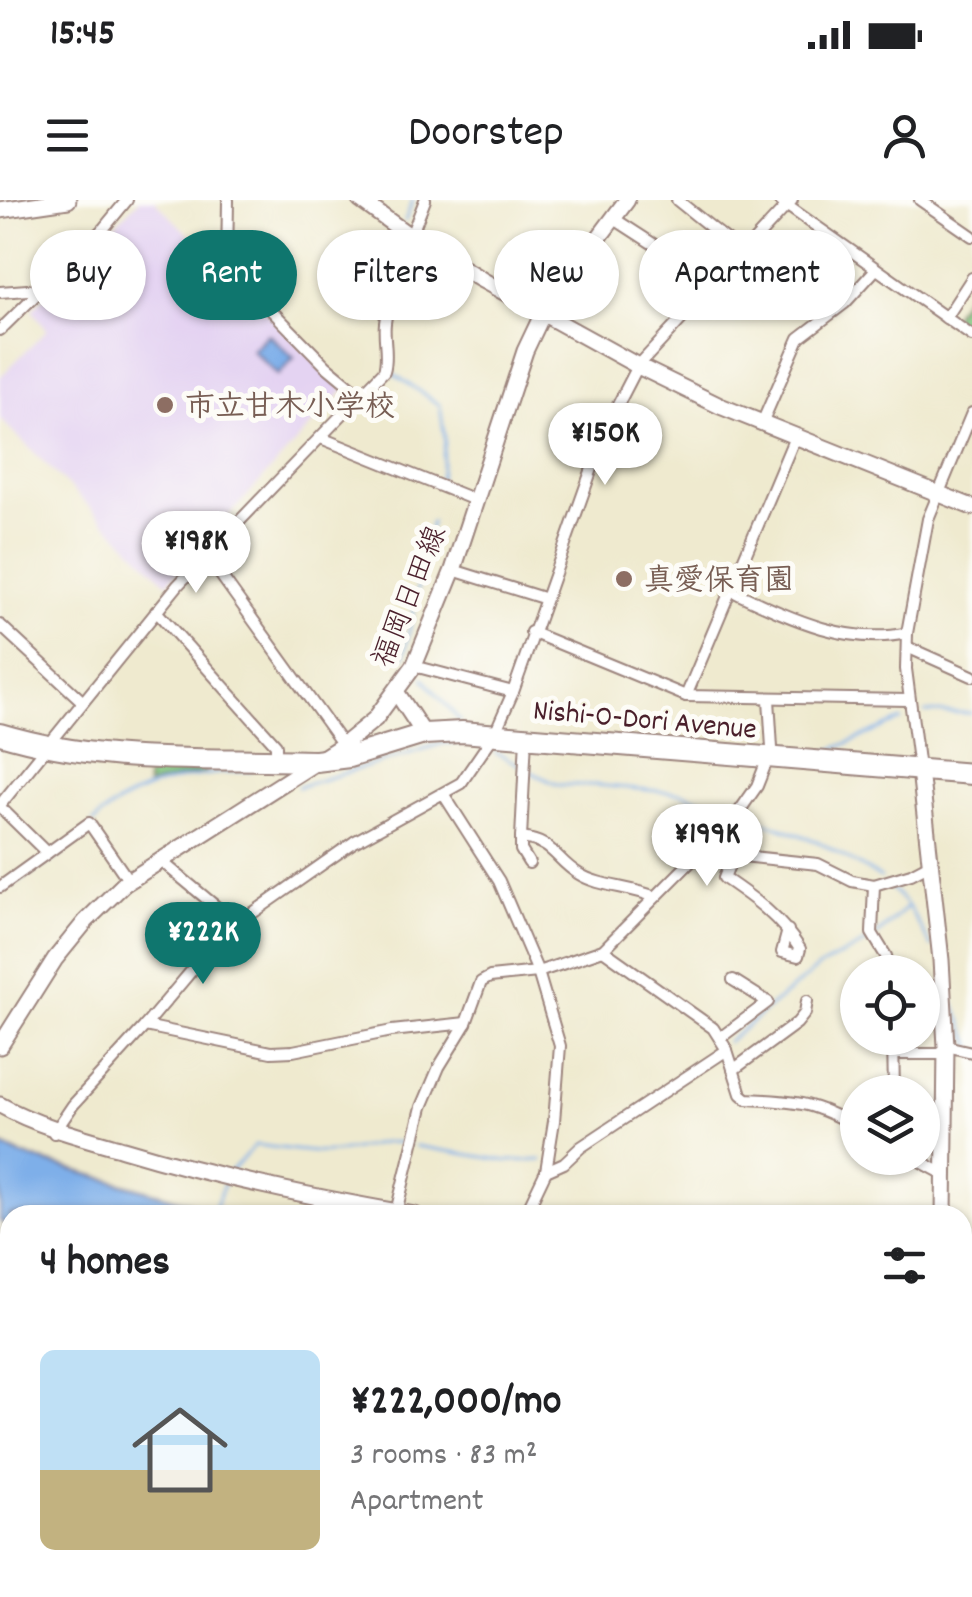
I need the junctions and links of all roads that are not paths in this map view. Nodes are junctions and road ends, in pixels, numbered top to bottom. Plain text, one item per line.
1 (68, 200) edge
2 (127, 200) edge
3 (228, 200) edge
4 (360, 200) edge
5 (425, 200) edge
6 (627, 200) edge
7 (677, 200) edge
8 (920, 200) edge
9 (786, 202) edge
10 (0, 210) edge
11 (614, 218) junction
12 (102, 230) edge
13 (401, 230) edge
14 (414, 230) edge
15 (605, 230) edge
16 (714, 230) edge
17 (762, 230) edge
18 (639, 234) edge
19 (972, 236) edge
20 (876, 269) junction
21 (972, 278) edge
22 (30, 290) edge
23 (0, 292) edge
24 (30, 301) edge
25 (946, 318) junction
26 (386, 320) edge
27 (540, 320) edge
28 (559, 320) edge
29 (681, 320) edge
30 (0, 330) edge
31 (972, 336) edge
32 (638, 366) junction
33 (361, 395) junction
34 (972, 412) edge
35 (762, 424) junction
36 (795, 437) junction
37 (320, 438) junction
38 (937, 493) junction
39 (475, 500) junction
40 (972, 507) edge
41 (207, 556) junction
42 (453, 570) junction
43 (730, 590) junction
44 (544, 598) junction
45 (156, 611) junction
46 (0, 625) edge
47 (532, 632) junction
48 (907, 633) junction
49 (907, 648) junction
50 (414, 666) junction
51 (972, 676) edge
52 (513, 692) junction
53 (397, 693) junction
54 (686, 696) junction
55 (769, 700) junction
56 (909, 700) junction
57 (82, 701) junction
58 (0, 734) edge
59 (424, 734) junction
60 (494, 735) junction
61 (526, 738) junction
62 (343, 745) junction
63 (46, 748) junction
64 (276, 760) junction
65 (769, 760) junction
66 (316, 761) junction
67 (920, 770) junction
68 (972, 774) edge
69 (444, 795) junction
70 (0, 806) edge
71 (738, 813) junction
72 (521, 838) junction
73 (47, 853) junction
74 (733, 855) junction
75 (160, 860) junction
76 (528, 863) dead end
77 (930, 864) junction
78 (129, 882) junction
79 (874, 884) junction
80 (0, 886) edge
81 (655, 897) junction
82 (237, 924) junction
83 (788, 930) dead end
84 (603, 950) junction
85 (885, 955) edge
86 (538, 972) junction
87 (732, 980) dead end
88 (807, 1001) dead end
89 (466, 1023) junction
90 (145, 1026) junction
91 (720, 1038) junction
92 (0, 1046) edge
93 (727, 1050) junction
94 (940, 1050) edge
95 (946, 1050) junction
96 (970, 1051) edge
97 (734, 1070) junction
98 (0, 1105) edge
99 (840, 1118) edge
100 (55, 1132) junction
101 (546, 1171) junction
102 (940, 1172) edge
103 (944, 1174) junction
104 (358, 1205) edge
105 (398, 1205) edge
106 (530, 1205) edge
107 (944, 1205) edge

1 - 10 street
2 - 12 street
3 - 33 street
4 - 13 street
5 - 14 street
6 - 11 street, 福岡日田線
7 - 16 street
8 - 19 street
9 - 17 street
9 - 20 street
11 - 15 street, 福岡日田線
11 - 18 street
20 - 25 street
20 - 35 street
21 - 25 street
22 - 23 street
24 - 30 street
25 - 31 street
26 - 33 street
27 - 39 street, 福岡日田線
28 - 32 street
29 - 32 street
32 - 35 street
32 - 44 street
33 - 37 street
34 - 38 street
35 - 36 street
36 - 38 street
36 - 43 street
37 - 39 street
37 - 41 street
38 - 40 street
38 - 48 street
39 - 42 street, 福岡日田線
41 - 45 street
41 - 62 street
42 - 44 street
42 - 50 street, 福岡日田線
43 - 48 street
43 - 54 street
44 - 47 street
45 - 57 street
45 - 64 street
46 - 57 street
47 - 52 street
47 - 54 street
48 - 49 street
49 - 51 street
49 - 56 street
50 - 52 street
50 - 53 street, 福岡日田線
52 - 60 street
53 - 59 street
53 - 62 street, 福岡日田線
54 - 55 street
55 - 56 street
55 - 65 street
56 - 67 street
57 - 63 street
58 - 63 highway, Nishi-O-Dori Avenue
59 - 60 highway, Nishi-O-Dori Avenue
59 - 66 highway, Nishi-O-Dori Avenue
60 - 61 highway, Nishi-O-Dori Avenue
60 - 69 street
61 - 65 highway, Nishi-O-Dori Avenue
61 - 72 street
62 - 66 street, 福岡日田線
63 - 64 highway, Nishi-O-Dori Avenue
63 - 70 street
64 - 66 highway, Nishi-O-Dori Avenue
65 - 67 highway, Nishi-O-Dori Avenue
65 - 71 street
66 - 75 street, 福岡日田線
67 - 68 highway, Nishi-O-Dori Avenue
67 - 77 street
69 - 82 street
69 - 86 street
70 - 73 street
71 - 74 street
71 - 81 street
72 - 76 street
72 - 81 street
73 - 78 street
73 - 80 street
74 - 79 street
74 - 83 street
75 - 78 street, 福岡日田線
75 - 82 street
77 - 79 street
77 - 95 street
78 - 92 street, 福岡日田線
79 - 85 street
81 - 84 street
82 - 90 street
84 - 86 street
84 - 91 street
86 - 89 street
86 - 101 street
87 - 91 street
88 - 97 street
89 - 90 street
89 - 105 street
90 - 100 street
91 - 93 street
93 - 97 street
93 - 101 street
94 - 95 street
95 - 96 street
95 - 103 street
97 - 99 street
98 - 100 street
100 - 104 street
101 - 106 street
102 - 103 street
103 - 107 street

